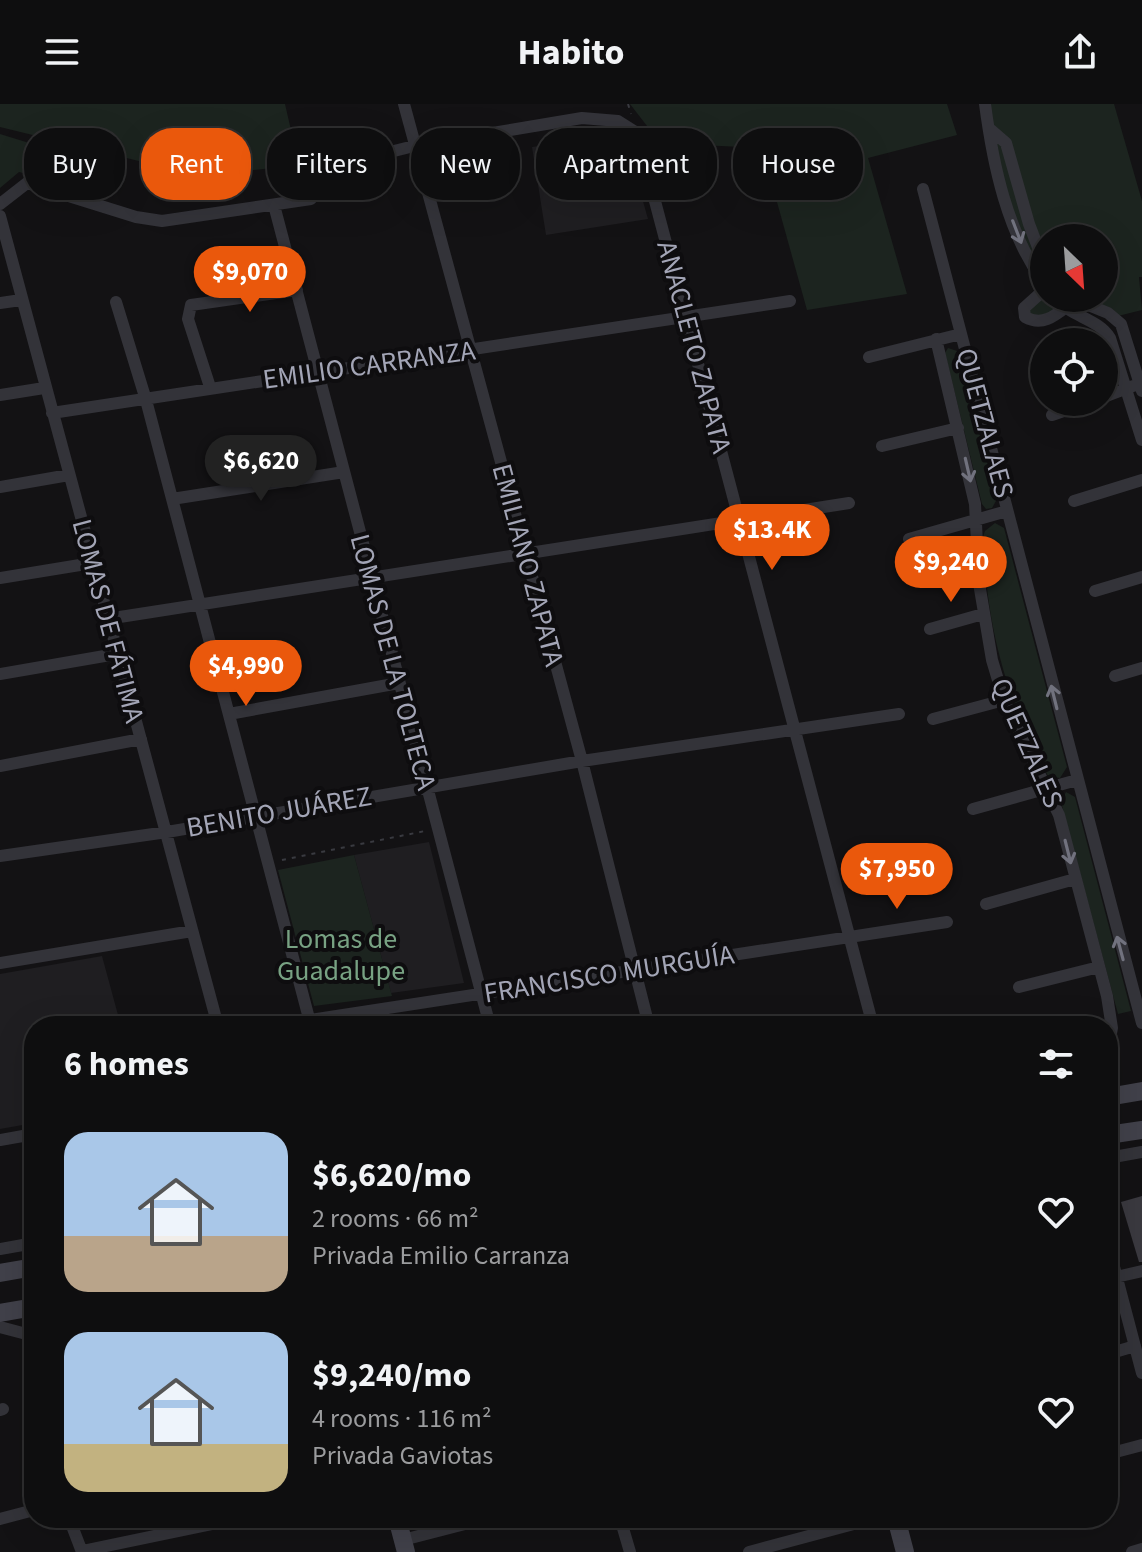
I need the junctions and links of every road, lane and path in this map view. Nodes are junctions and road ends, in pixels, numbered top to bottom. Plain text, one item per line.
1 (404, 104) edge
2 (985, 104) edge
3 (520, 128) edge
4 (991, 130) junction
5 (411, 133) edge
6 (923, 189) dead end
7 (305, 200) edge
8 (429, 200) edge
9 (0, 204) edge
10 (274, 205) junction
11 (0, 216) edge
12 (1030, 227) edge
13 (1030, 258) edge
14 (297, 290) junction
15 (21, 300) junction
16 (1030, 300) edge
17 (790, 301) dead end
18 (116, 302) dead end
19 (0, 303) edge
20 (1052, 312) edge
21 (1104, 312) edge
22 (686, 320) junction
23 (961, 334) junction
24 (936, 339) junction
25 (471, 351) junction
26 (869, 357) dead end
27 (319, 371) junction
28 (210, 387) junction
29 (44, 388) junction
30 (1137, 388) edge
31 (0, 395) edge
32 (146, 400) junction
33 (52, 413) junction
34 (958, 428) junction
35 (1142, 440) edge
36 (882, 446) dead end
37 (344, 472) junction
38 (69, 475) junction
39 (1142, 480) edge
40 (0, 487) edge
41 (172, 499) junction
42 (1074, 501) dead end
43 (849, 503) dead end
44 (1007, 511) junction
45 (976, 519) junction
46 (740, 522) junction
47 (909, 539) dead end
48 (525, 555) junction
49 (92, 563) junction
50 (370, 577) junction
51 (1142, 577) edge
52 (0, 578) edge
53 (1095, 591) dead end
54 (198, 602) junction
55 (983, 614) junction
56 (107, 619) junction
57 (930, 629) dead end
58 (116, 654) junction
59 (1142, 668) edge
60 (0, 674) edge
61 (1115, 676) dead end
62 (399, 683) junction
63 (1004, 700) junction
64 (229, 714) junction
65 (899, 714) dead end
66 (933, 719) dead end
67 (795, 731) junction
68 (141, 739) junction
69 (582, 761) junction
70 (0, 766) edge
71 (1077, 780) junction
72 (426, 786) junction
73 (1046, 787) junction
74 (973, 809) dead end
75 (256, 815) junction
76 (438, 829) junction
77 (167, 832) junction
78 (0, 856) edge
79 (268, 863) junction
80 (1075, 879) junction
81 (986, 904) dead end
82 (947, 922) dead end
83 (192, 931) junction
84 (851, 936) junction
85 (0, 963) edge
86 (1099, 967) junction
87 (635, 969) junction
88 (1019, 987) dead end
89 (482, 994) junction
90 (215, 1016) edge
91 (308, 1016) edge
92 (347, 1016) edge
93 (488, 1016) edge
94 (647, 1016) edge
95 (871, 1016) edge
96 (1111, 1016) edge
97 (1142, 1023) edge
98 (1142, 1091) edge
99 (1118, 1095) edge
100 (1142, 1130) edge
101 (1118, 1134) edge
102 (24, 1136) edge
103 (0, 1140) edge
104 (1142, 1152) edge
105 (1118, 1156) edge
106 (24, 1245) edge
107 (0, 1249) edge
108 (24, 1269) edge
109 (1142, 1271) edge
110 (0, 1273) edge
111 (1118, 1277) edge
112 (1118, 1284) edge
113 (24, 1309) edge
114 (0, 1313) edge
115 (0, 1327) edge
116 (24, 1333) edge
117 (1135, 1346) junction
118 (1118, 1351) edge
119 (1142, 1373) edge
120 (1142, 1445) edge
121 (1118, 1451) edge
122 (24, 1513) edge
123 (0, 1519) edge
124 (73, 1528) edge
125 (194, 1528) edge
126 (458, 1528) edge
127 (623, 1528) edge
128 (839, 1528) edge
129 (899, 1528) edge
130 (404, 1546) edge
131 (1142, 1549) edge
132 (82, 1552) edge
133 (630, 1552) edge
134 (749, 1552) edge
135 (905, 1552) edge
136 (1132, 1552) edge

1 - 5 street, EMILIANO ZAPATA
2 - 4 street
3 - 22 street, ANACLETO ZAPATA
4 - 12 street
4 -> 13 street
6 - 23 street, QUETZALAES
7 - 10 street
8 - 25 street, EMILIANO ZAPATA
9 - 10 street
10 - 14 street, LOMAS DE LA TOLTECA
11 - 15 street, LOMAS DE FÁTIMA
14 - 27 street, LOMAS DE LA TOLTECA
14 - 28 street
15 - 19 street
15 - 29 street, LOMAS DE FÁTIMA
16 - 20 street
17 - 22 street, EMILIO CARRANZA
18 - 32 street
21 - 30 street
22 - 25 street, EMILIO CARRANZA
22 - 46 street, ANACLETO ZAPATA
23 - 24 street
23 - 44 street, QUETZALAES
24 - 26 street
24 - 34 street, QUETZALES
25 - 27 street, EMILIO CARRANZA
25 - 48 street, EMILIANO ZAPATA
27 - 28 street, EMILIO CARRANZA
27 - 37 street, LOMAS DE LA TOLTECA
28 - 32 street, EMILIO CARRANZA
29 - 31 street
29 - 33 street, LOMAS DE FÁTIMA
30 - 35 street
32 - 33 street, EMILIO CARRANZA
32 - 41 street
33 - 38 street, LOMAS DE FÁTIMA
34 - 36 street
34 -> 45 street, QUETZALES
37 - 41 street
37 - 50 street, LOMAS DE LA TOLTECA
38 - 40 street
38 - 49 street, LOMAS DE FÁTIMA
39 - 42 street
41 - 54 street
43 - 46 street
44 - 45 street
71 -> 44 street, QUETZALAES
45 - 47 street
45 - 55 street, QUETZALES
46 - 48 street
46 - 67 street, ANACLETO ZAPATA
48 - 50 street
48 - 69 street, EMILIANO ZAPATA
49 - 52 street
49 - 56 street, LOMAS DE FÁTIMA
50 - 54 street
50 - 62 street, LOMAS DE LA TOLTECA
51 - 53 street
54 - 56 street
54 - 64 street
55 - 57 street
55 - 63 street, QUETZALES
56 - 58 street, LOMAS DE FÁTIMA
58 - 60 street
58 - 68 street, LOMAS DE FÁTIMA
59 - 61 street
62 - 64 street
62 - 72 street, LOMAS DE LA TOLTECA
63 - 66 street
63 - 73 street, QUETZALES
64 - 75 street
65 - 67 street, BENITO JUÁREZ
67 - 69 street, BENITO JUÁREZ
67 - 84 street, ANACLETO ZAPATA
68 - 70 street
68 - 77 street, LOMAS DE FÁTIMA
69 - 72 street, BENITO JUÁREZ
69 - 87 street, EMILIANO ZAPATA
71 - 73 street
97 -> 71 street, QUETZALAES
72 - 75 street, BENITO JUÁREZ
72 - 76 street, LOMAS DE LA TOLTECA
73 - 74 street
73 -> 80 street, QUETZALES
75 - 77 street, BENITO JUÁREZ
75 - 79 street
76 - 79 path
76 - 89 street, LOMAS DE LA TOLTECA
77 - 78 street, BENITO JUÁREZ
77 - 83 street, LOMAS DE FÁTIMA
79 - 91 street
80 - 81 street
80 - 86 street, QUETZALES
82 - 84 street, FRANCISCO MURGUÍA
83 - 85 street
83 - 90 street, LOMAS DE FÁTIMA
84 - 87 street, FRANCISCO MURGUÍA
84 - 95 street, ANACLETO ZAPATA
86 - 88 street
86 - 96 street, QUETZALES
87 - 89 street, FRANCISCO MURGUÍA
87 - 94 street, EMILIANO ZAPATA
89 - 92 street, FRANCISCO MURGUÍA
89 - 93 street, LOMAS DE LA TOLTECA
98 - 99 main road
100 - 101 main road
102 - 103 street
104 - 105 street
106 - 107 street
108 - 110 main road
109 - 111 street
112 - 117 street
113 - 114 main road
115 - 116 street
117 - 118 street
117 - 119 street
120 - 121 street
122 - 123 street
124 - 132 street
125 - 132 street
126 - 130 street
127 - 133 street
128 - 134 street
129 - 135 main road
131 - 136 street

